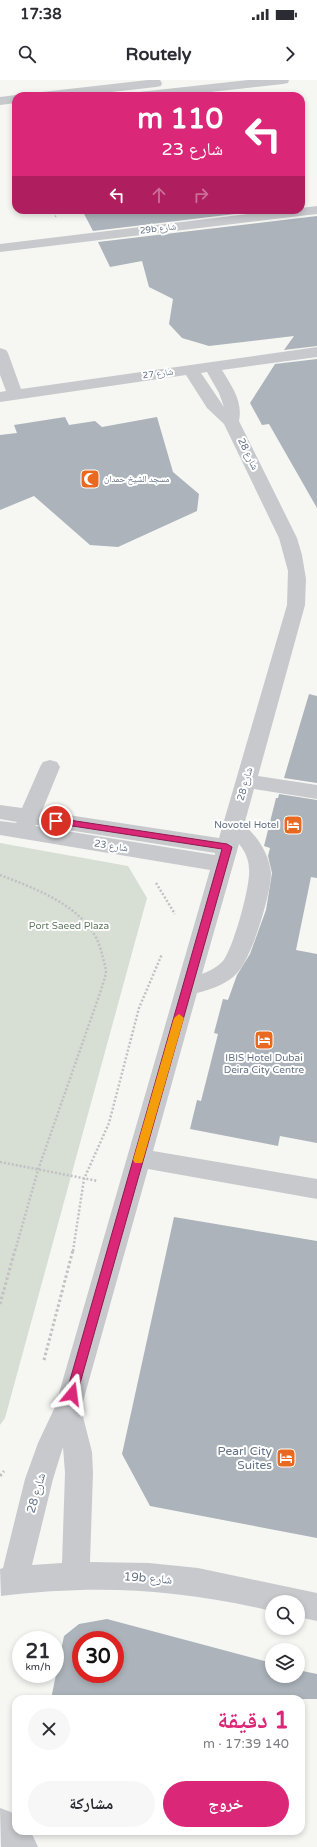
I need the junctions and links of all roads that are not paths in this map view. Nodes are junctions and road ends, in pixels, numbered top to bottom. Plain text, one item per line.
1 (181, 80) edge
2 (283, 80) edge
3 (77, 92) edge
4 (175, 92) edge
5 (12, 100) edge
6 (0, 101) edge
7 (12, 110) edge
8 (0, 112) edge
9 (317, 210) edge
10 (305, 211) edge
11 (284, 214) edge
12 (0, 248) edge
13 (317, 352) edge
14 (0, 353) edge
15 (212, 367) junction
16 (191, 370) junction
17 (8, 396) edge
18 (231, 421) junction
19 (50, 768) dead end
20 (246, 781) junction
21 (317, 792) edge
22 (0, 812) edge
23 (26, 824) junction
24 (233, 827) junction
25 (0, 828) edge
26 (225, 855) junction
27 (188, 987) junction
28 (139, 1158) junction
29 (317, 1189) edge
30 (68, 1409) junction
31 (76, 1576) junction
32 (7, 1581) edge
33 (265, 1596) edge
34 (305, 1604) edge
35 (317, 1607) edge
36 (0, 1823) edge
37 (22, 1847) edge

1 - 3 street
2 - 4 street
5 - 6 street
7 - 8 street
9 - 10 street, 29b شارع
11 - 12 street, 29b شارع
13 - 15 street, شارع 27
14 - 17 street
15 - 16 street, شارع 27
15 - 18 street, شارع 28
16 - 17 street, شارع 27
16 - 18 street, شارع 28
18 - 20 street, شارع 28
19 - 23 street
20 - 21 street
20 - 24 street, شارع 28
22 - 23 street, شارع 23
23 - 25 street, شارع 23
23 - 26 street, شارع 23
24 - 26 street, شارع 28
24 - 27 street
26 - 27 street, شارع 28
27 - 28 street, شارع 28
28 - 29 street
28 - 30 street, شارع 28
30 - 31 street, شارع 28
30 - 32 street, شارع 28
31 - 32 street, 19b شارع
31 - 33 street, 19b شارع
34 - 35 street
36 - 37 street

